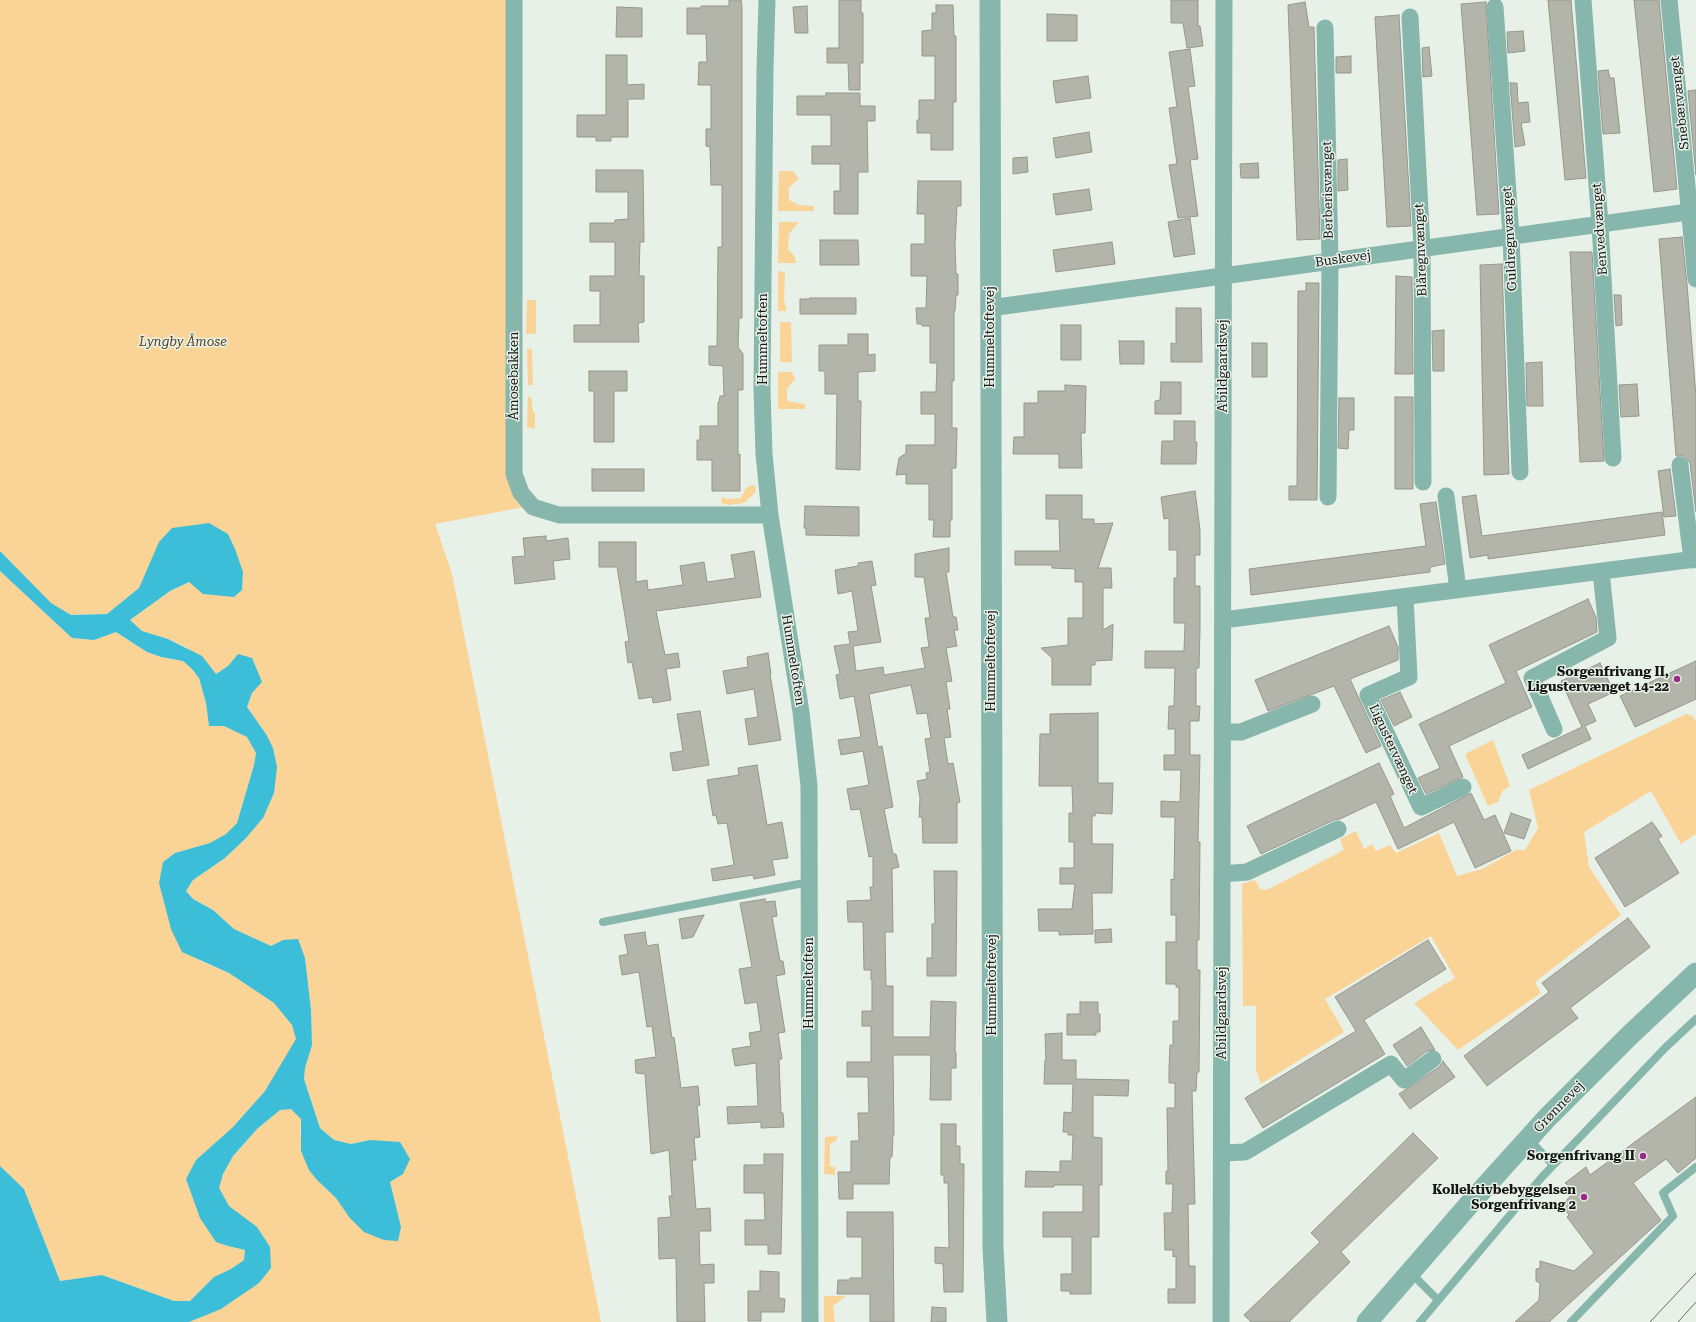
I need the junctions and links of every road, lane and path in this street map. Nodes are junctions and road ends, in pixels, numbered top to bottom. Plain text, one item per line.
1 (514, 0) edge
2 (767, 0) edge
3 (990, 0) edge
4 (1224, 0) edge
5 (1583, 0) edge
6 (1669, 0) edge
7 (1495, 7) dead end
8 (1410, 17) dead end
9 (1325, 28) dead end
10 (1693, 211) edge
11 (1600, 224) junction
12 (1511, 236) junction
13 (1422, 249) junction
14 (1330, 261) junction
15 (1224, 276) junction
16 (1696, 279) edge
17 (990, 308) junction
18 (1613, 458) dead end
19 (1680, 465) dead end
20 (1520, 472) dead end
21 (1423, 482) dead end
22 (1446, 496) dead end
23 (1328, 497) dead end
24 (770, 515) junction
25 (1694, 560) edge
26 (1601, 572) junction
27 (1458, 590) junction
28 (1405, 597) junction
29 (1223, 620) junction
30 (1312, 704) dead end
31 (1554, 729) dead end
32 (1222, 732) junction
33 (1463, 788) dead end
34 (1338, 830) dead end
35 (1222, 874) junction
36 (809, 882) junction
37 (603, 922) dead end
38 (1696, 973) edge
39 (1696, 1019) edge
40 (1433, 1059) dead end
41 (1529, 1138) junction
42 (1222, 1152) junction
43 (1553, 1166) junction
44 (1696, 1167) edge
45 (1410, 1272) junction
46 (1438, 1300) junction
47 (810, 1322) edge
48 (997, 1322) edge
49 (1221, 1322) edge
50 (1367, 1322) edge
51 (1420, 1322) edge
52 (1571, 1322) edge

1 - 24 street, Åmosebakken
2 - 24 street, Hummeltoften
3 - 17 street, Hummeltoftevej
4 - 15 street, Abildgaardsvej
5 - 11 street, Benvedvænget
6 - 10 street, Snebærvænget
7 - 12 street, Guldregnvænget
8 - 13 street, Blåregnvænget
9 - 14 street, Berberisvænget
10 - 11 street, Buskevej
10 - 16 street, Snebærvænget
11 - 12 street, Buskevej
11 - 18 street, Benvedvænget
12 - 13 street, Buskevej
12 - 20 street, Guldregnvænget
13 - 14 street, Buskevej
13 - 21 street, Blåregnvænget
14 - 15 street, Buskevej
14 - 23 street, Berberisvænget
15 - 17 street, Buskevej
15 - 29 street, Abildgaardsvej
17 - 48 street, Hummeltoftevej
19 - 25 street
22 - 27 street
24 - 36 street, Hummeltoften
25 - 26 street
26 - 27 street
26 - 31 street
27 - 28 street
28 - 29 street
28 - 33 street, Ligustervænget
29 - 32 street, Abildgaardsvej
30 - 32 street
32 - 35 street, Abildgaardsvej
34 - 35 street
35 - 42 street, Abildgaardsvej
36 - 37 lane
36 - 47 street, Hummeltoften
38 - 41 street, Grønnevej
39 - 43 lane
40 - 42 street
41 - 43 lane
41 - 45 street, Grønnevej
42 - 49 street, Abildgaardsvej
43 - 46 lane
44 - 52 lane
45 - 46 lane
45 - 50 street, Grønnevej
46 - 51 lane

